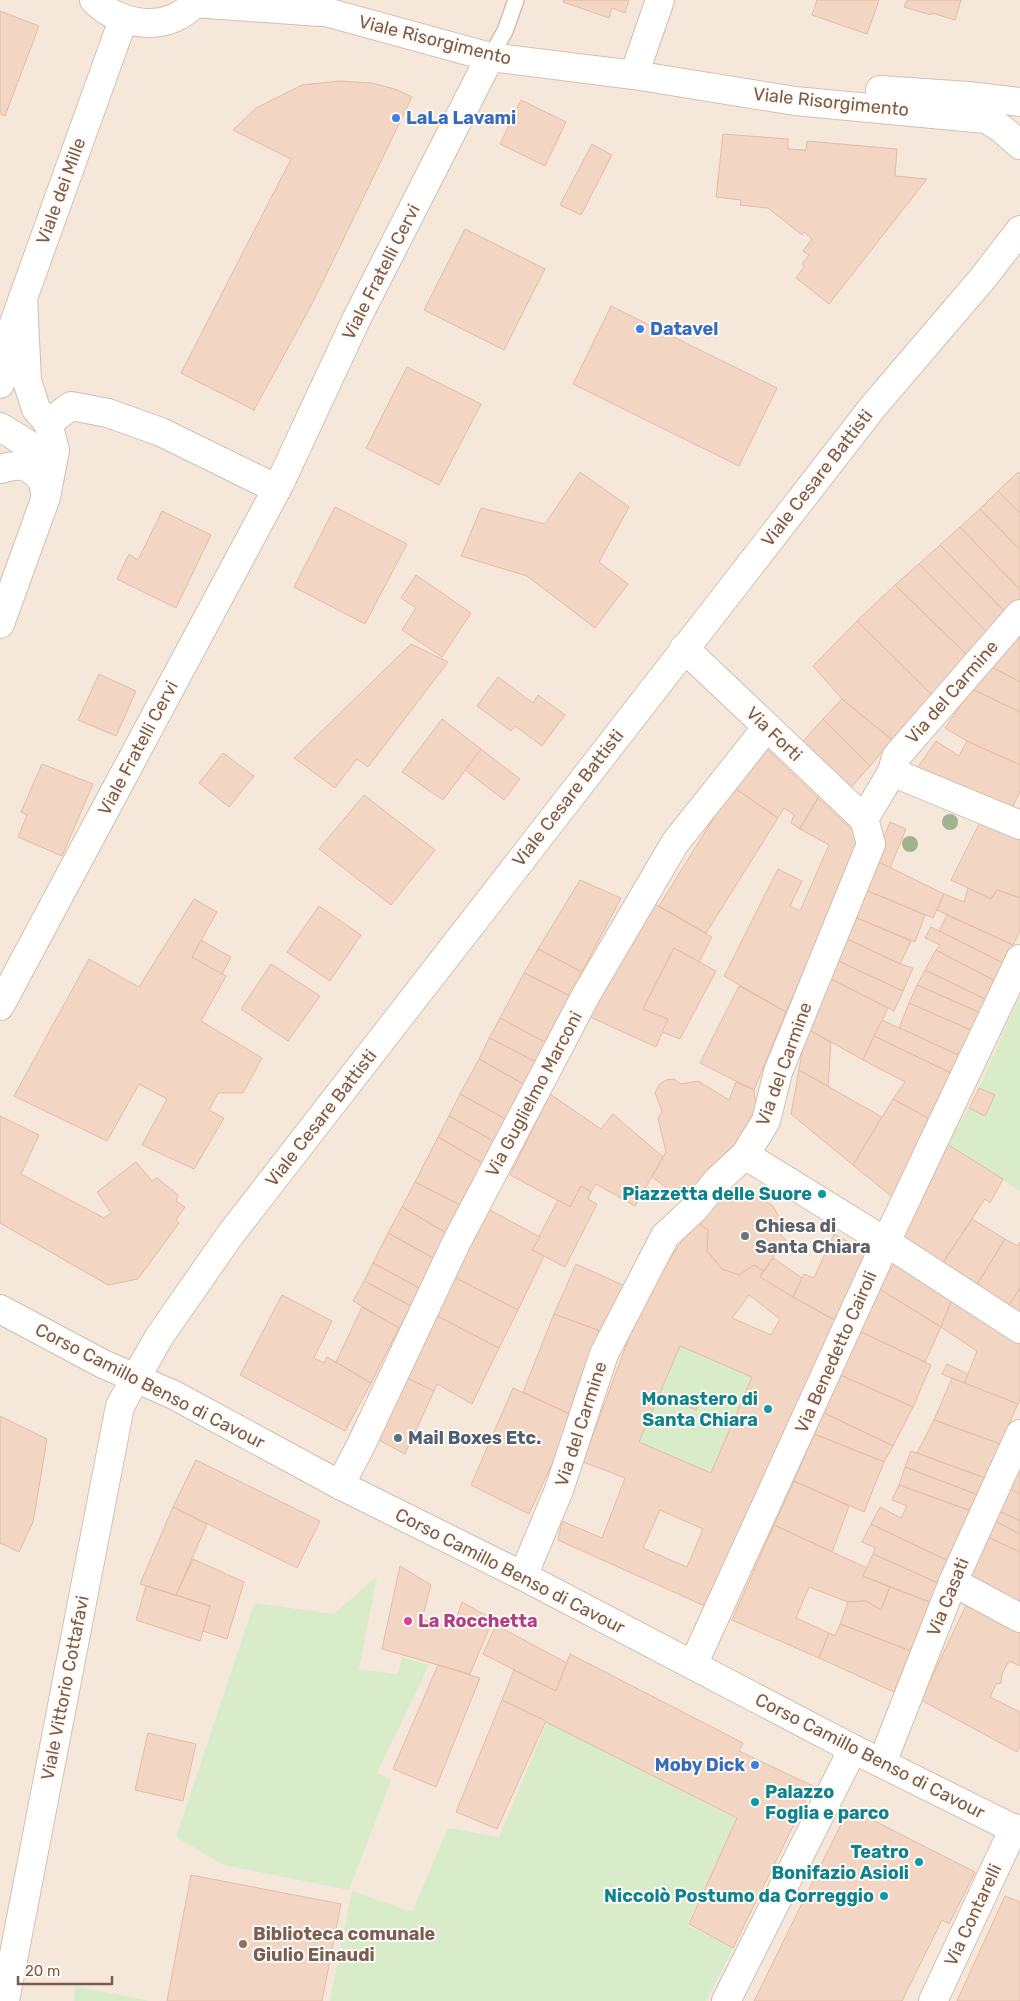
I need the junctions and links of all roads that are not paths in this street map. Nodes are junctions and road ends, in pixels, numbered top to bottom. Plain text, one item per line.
1 (94, 0) edge
2 (300, 0) edge
3 (516, 0) edge
4 (660, 0) edge
5 (195, 2) edge
6 (326, 12) junction
7 (123, 20) junction
8 (490, 56) junction
9 (634, 74) junction
10 (1020, 102) edge
11 (1020, 145) edge
12 (1016, 245) edge
13 (20, 306) junction
14 (0, 362) edge
15 (0, 384) edge
16 (48, 423) junction
17 (0, 427) edge
18 (0, 468) edge
19 (45, 489) junction
20 (277, 490) junction
21 (1020, 614) edge
22 (0, 624) edge
23 (684, 648) junction
24 (767, 727) junction
25 (892, 772) junction
26 (864, 819) junction
27 (1020, 825) edge
28 (1020, 959) edge
29 (0, 1006) edge
30 (745, 1155) junction
31 (886, 1242) junction
32 (0, 1309) edge
33 (1020, 1329) edge
34 (135, 1379) junction
35 (1020, 1434) edge
36 (340, 1485) junction
37 (523, 1576) junction
38 (953, 1582) junction
39 (1020, 1618) edge
40 (693, 1665) junction
41 (853, 1749) junction
42 (882, 1763) junction
43 (1017, 1830) edge
44 (5, 2001) edge
45 (726, 2001) edge
46 (933, 2001) edge

1 - 7 street
2 - 6 street, Viale Risorgimento
3 - 8 lane
4 - 9 street
5 - 6 street, Viale Risorgimento
5 - 7 street
6 - 8 street, Viale Risorgimento
7 - 13 street, Viale dei Mille
8 - 9 street, Viale Risorgimento
8 - 20 street, Viale Fratelli Cervi
9 - 10 street, Viale Risorgimento
9 - 11 street, Viale Risorgimento
12 - 23 street, Viale Cesare Battisti
13 - 14 street, Viale dei Mille
13 - 15 street
13 - 16 street
16 - 19 street
16 - 20 street
17 - 19 street
18 - 19 street
19 - 22 street
20 - 29 street, Viale Fratelli Cervi
21 - 25 street, Via del Carmine
23 - 24 street, Via Forti
23 - 34 street, Viale Cesare Battisti
24 - 26 street, Via Forti
24 - 36 street, Via Guglielmo Marconi
25 - 26 street, Via del Carmine
25 - 27 street
26 - 30 street, Via del Carmine
28 - 31 street, Via Benedetto Cairoli
30 - 31 street
30 - 37 street, Via del Carmine
31 - 33 street
31 - 40 street, Via Benedetto Cairoli
32 - 34 street, Corso Camillo Benso di Cavour
34 - 36 street, Corso Camillo Benso di Cavour
34 - 44 street, Viale Vittorio Cottafavi
35 - 38 street, Via Casati
36 - 37 street, Corso Camillo Benso di Cavour
37 - 40 street, Corso Camillo Benso di Cavour
38 - 39 street
38 - 42 street, Via Casati
40 - 41 street, Corso Camillo Benso di Cavour
41 - 42 street, Corso Camillo Benso di Cavour
41 - 45 street
42 - 43 street, Corso Camillo Benso di Cavour
43 - 46 street, Via Contarelli

